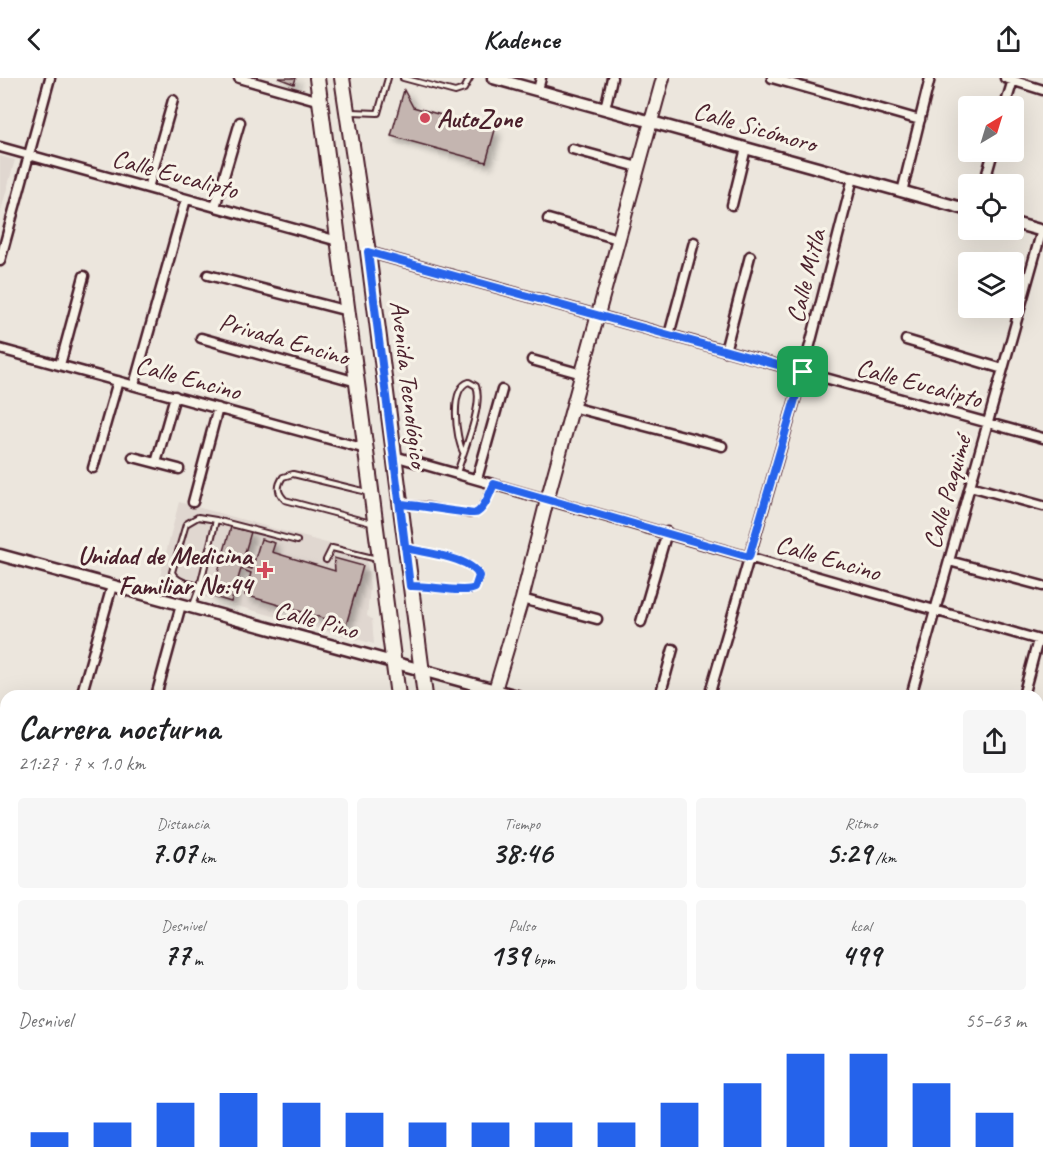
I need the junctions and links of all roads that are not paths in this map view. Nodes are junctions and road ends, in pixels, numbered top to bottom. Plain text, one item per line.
1 (50, 78) edge
2 (239, 78) edge
3 (317, 78) edge
4 (342, 78) edge
5 (388, 78) edge
6 (403, 78) edge
7 (470, 78) edge
8 (493, 78) edge
9 (541, 78) edge
10 (612, 78) edge
11 (663, 78) edge
12 (772, 78) edge
13 (930, 78) edge
14 (1009, 79) edge
15 (538, 90) junction
16 (1043, 90) edge
17 (1006, 96) edge
18 (173, 100) dead end
19 (320, 101) junction
20 (605, 109) junction
21 (347, 112) junction
22 (920, 120) junction
23 (240, 122) dead end
24 (651, 122) junction
25 (0, 147) edge
26 (746, 148) junction
27 (572, 149) dead end
28 (28, 155) junction
29 (638, 167) junction
30 (853, 178) junction
31 (148, 188) junction
32 (902, 192) junction
33 (186, 199) junction
34 (732, 205) dead end
35 (215, 207) junction
36 (958, 207) edge
37 (548, 219) dead end
38 (1024, 226) edge
39 (1042, 231) edge
40 (618, 239) junction
41 (338, 241) junction
42 (694, 242) dead end
43 (2, 243) edge
44 (368, 252) junction
45 (750, 256) dead end
46 (0, 261) edge
47 (208, 275) dead end
48 (84, 276) dead end
49 (348, 311) junction
50 (597, 315) junction
51 (669, 335) junction
52 (201, 338) dead end
53 (906, 340) dead end
54 (0, 348) edge
55 (725, 351) junction
56 (532, 360) dead end
57 (60, 365) junction
58 (1003, 369) junction
59 (803, 372) junction
60 (582, 374) junction
61 (118, 381) junction
62 (357, 382) junction
63 (134, 385) junction
64 (502, 390) dead end
65 (175, 396) junction
66 (572, 406) junction
67 (218, 408) junction
68 (988, 423) junction
69 (1043, 438) edge
70 (722, 446) dead end
71 (366, 449) junction
72 (463, 452) junction
73 (394, 456) junction
74 (133, 457) dead end
75 (156, 463) junction
76 (93, 468) dead end
77 (179, 469) dead end
78 (457, 474) junction
79 (477, 480) junction
80 (494, 484) junction
81 (970, 486) junction
82 (371, 492) junction
83 (547, 500) junction
84 (193, 502) dead end
85 (400, 504) junction
86 (1043, 506) edge
87 (216, 520) junction
88 (376, 524) junction
89 (667, 532) junction
90 (297, 541) dead end
91 (405, 548) junction
92 (0, 555) edge
93 (749, 557) junction
94 (326, 560) dead end
95 (380, 560) junction
96 (949, 561) junction
97 (112, 586) junction
98 (200, 586) junction
99 (410, 586) junction
100 (1043, 586) edge
101 (522, 599) junction
102 (181, 605) junction
103 (192, 609) junction
104 (935, 610) junction
105 (597, 619) dead end
106 (641, 622) dead end
107 (1040, 640) edge
108 (673, 649) dead end
109 (394, 664) junction
110 (421, 672) junction
111 (83, 690) edge
112 (158, 690) edge
113 (397, 690) edge
114 (424, 690) edge
115 (495, 690) joint
116 (662, 690) edge
117 (711, 690) edge
118 (913, 690) edge
119 (1025, 690) edge

1 - 28 street
2 - 19 street
3 - 19 main road, Avenida Tecnológico
4 - 21 main road, Avenida Tecnológico
5 - 21 lane
6 - 7 lane
8 - 15 street, Calle Sicómoro
9 - 15 street
10 - 20 street
11 - 24 main road
12 - 22 street
13 - 22 street
14 - 16 street
14 - 17 street
15 - 20 street, Calle Sicómoro
18 - 31 street
19 - 41 main road, Avenida Tecnológico
20 - 24 street, Calle Sicómoro
21 - 44 main road, Avenida Tecnológico
22 - 32 street
23 - 35 street
24 - 26 street, Calle Sicómoro
24 - 29 main road
25 - 28 street, Calle Eucalipto
26 - 30 street, Calle Sicómoro
26 - 34 street
27 - 29 street
28 - 31 street, Calle Eucalipto
28 - 43 street
29 - 40 main road
30 - 32 street, Calle Sicómoro
30 - 59 street, Calle Mitla
31 - 33 street, Calle Eucalipto
32 - 36 street, Calle Sicómoro
33 - 35 street, Calle Eucalipto
33 - 63 street
35 - 41 street, Calle Eucalipto
37 - 40 street
38 - 39 street
39 - 58 street, Calle Paquimé
40 - 50 main road
41 - 49 main road, Avenida Tecnológico
42 - 51 street
43 - 46 street
44 - 50 street, Calle Eucalipto
44 - 73 main road, Avenida Tecnológico
45 - 55 street
47 - 49 street
48 - 57 street
49 - 62 main road, Avenida Tecnológico
50 - 51 street, Calle Eucalipto
50 - 60 main road
51 - 55 street, Calle Eucalipto
52 - 62 street, Privada Encino
53 - 58 street
54 - 57 street, Calle Encino
55 - 59 street, Calle Eucalipto
56 - 60 street
57 - 61 street, Calle Encino
58 - 68 street, Calle Paquimé
59 - 68 street, Calle Eucalipto
59 - 93 street, Calle Mitla
60 - 66 main road
61 - 63 street, Calle Encino
61 - 76 street
62 - 71 main road, Avenida Tecnológico
63 - 65 street, Calle Encino
64 - 79 street
65 - 67 street, Calle Encino
65 - 75 street
66 - 70 street
66 - 83 main road
67 - 71 street, Calle Encino
67 - 84 street
68 - 69 street, Calle Eucalipto
68 - 81 street, Calle Paquimé
71 - 82 main road, Avenida Tecnológico
72 - 72 lane
72 - 78 lane
73 - 78 street, Calle Encino
73 - 85 main road, Avenida Tecnológico
74 - 75 street
75 - 77 street
78 - 79 street, Calle Encino
79 - 80 street, Calle Encino
80 - 83 street, Calle Encino
80 - 85 lane
81 - 86 street
81 - 96 street, Calle Paquimé
82 - 88 main road, Avenida Tecnológico
82 - 88 lane
83 - 89 street, Calle Encino
83 - 101 main road
85 - 91 main road, Avenida Tecnológico
87 - 90 lane
87 - 98 lane
87 - 98 lane
88 - 95 main road, Avenida Tecnológico
89 - 93 street, Calle Encino
89 - 106 street
91 - 99 main road, Avenida Tecnológico
91 - 99 lane
92 - 97 street, Calle Pino
93 - 104 street, Calle Encino
93 - 117 street, Calle Mitla
94 - 95 lane
95 - 109 main road, Avenida Tecnológico
96 - 100 street
96 - 104 street, Calle Paquimé
97 - 102 street, Calle Pino
97 - 111 street
98 - 103 lane
99 - 110 main road, Avenida Tecnológico
101 - 105 street
101 - 115 main road
102 - 103 street, Calle Pino
102 - 112 street
103 - 109 street, Calle Pino
104 - 107 street, Calle Encino
104 - 118 street, Calle Paquimé
107 - 119 street
108 - 116 street
109 - 110 street, Calle Pino
109 - 113 main road, Avenida Tecnológico
110 - 114 main road, Avenida Tecnológico
110 - 115 street, Calle Pino

